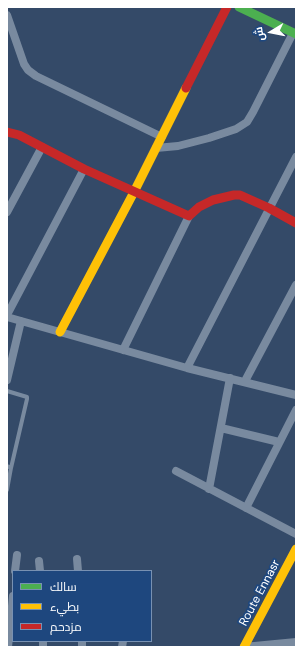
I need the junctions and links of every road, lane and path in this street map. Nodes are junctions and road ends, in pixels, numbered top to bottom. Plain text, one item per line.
1 (227, 7) edge
2 (239, 7) edge
3 (7, 15) edge
4 (294, 33) edge
5 (7, 132) edge
6 (162, 137) junction
7 (42, 147) junction
8 (156, 148) junction
9 (296, 157) edge
10 (84, 168) junction
11 (134, 192) junction
12 (269, 208) junction
13 (7, 212) edge
14 (189, 216) junction
15 (296, 223) edge
16 (296, 285) edge
17 (7, 316) edge
18 (21, 321) junction
19 (60, 332) junction
20 (123, 350) junction
21 (187, 368) junction
22 (230, 378) junction
23 (7, 380) edge
24 (245, 382) junction
25 (7, 391) edge
26 (296, 395) edge
27 (296, 410) edge
28 (220, 428) junction
29 (279, 442) junction
30 (9, 467) edge
31 (176, 471) dead end
32 (209, 489) junction
33 (7, 490) edge
34 (246, 508) junction
35 (296, 534) edge
36 (296, 549) edge
37 (17, 555) dead end
38 (78, 559) dead end
39 (39, 561) dead end
40 (16, 570) edge
41 (40, 570) edge
42 (78, 570) edge
43 (12, 606) edge
44 (296, 642) edge
45 (8, 647) edge
46 (244, 647) edge

1 - 6 street
2 - 4 street
3 - 6 street
4 - 8 street
5 - 7 street
6 - 8 street
7 - 10 street
7 - 13 street
8 - 11 street
9 - 12 street
10 - 11 street
10 - 17 street
11 - 14 street
11 - 19 street
12 - 14 street
12 - 15 street
12 - 21 street
14 - 20 street
16 - 24 street
17 - 18 street
18 - 19 street
18 - 23 street
19 - 20 street
20 - 21 street
21 - 22 street
22 - 24 street
22 - 28 street
24 - 26 street
25 - 30 lane
27 - 29 street
28 - 29 street
28 - 32 street
29 - 34 street
30 - 33 lane
31 - 32 street
32 - 34 street
34 - 35 street
36 - 46 street, Route Ennasr
37 - 40 street
38 - 42 street
39 - 41 street
43 - 45 street
44 - 46 street

